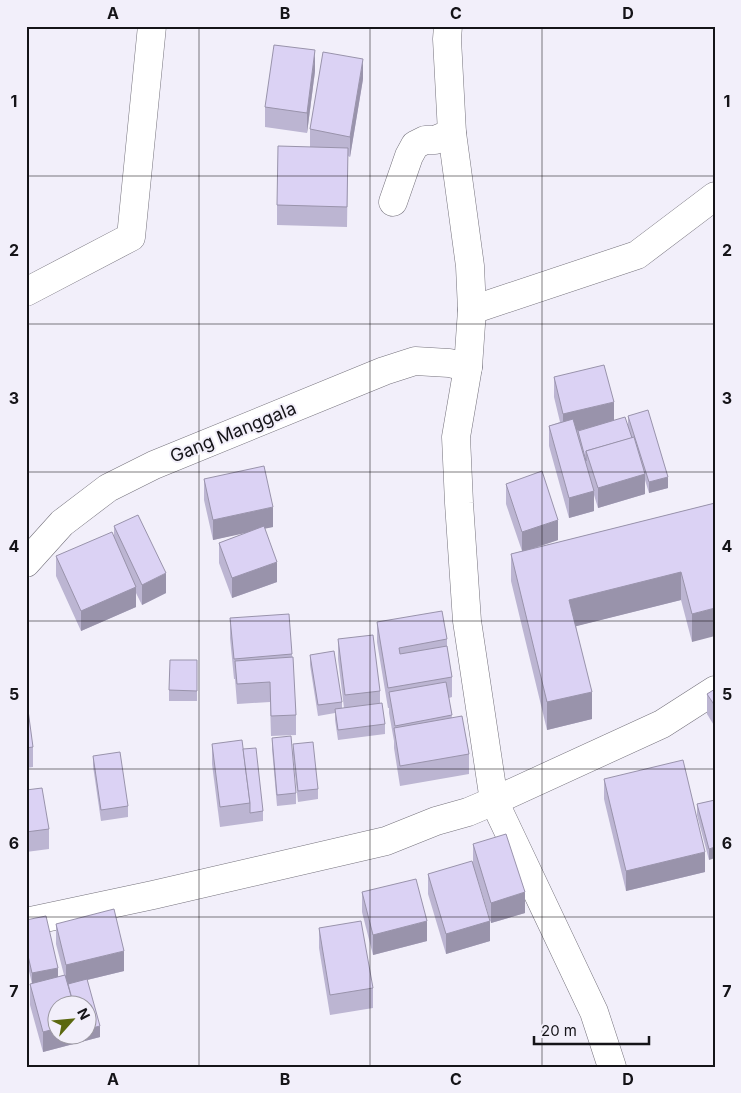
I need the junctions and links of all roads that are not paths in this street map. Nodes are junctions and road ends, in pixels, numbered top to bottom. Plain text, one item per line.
1 (152, 26) edge
2 (448, 26) edge
3 (452, 133) junction
4 (715, 196) edge
5 (393, 202) dead end
6 (26, 292) edge
7 (472, 310) junction
8 (468, 367) junction
9 (26, 563) edge
10 (715, 690) edge
11 (494, 802) junction
12 (26, 922) edge
13 (612, 1067) edge

1 - 6 street
2 - 3 street
3 - 5 street
3 - 7 street
4 - 7 street
7 - 8 street
8 - 9 street, Gang Manggala
8 - 11 street
10 - 11 street
11 - 12 street
11 - 13 street

